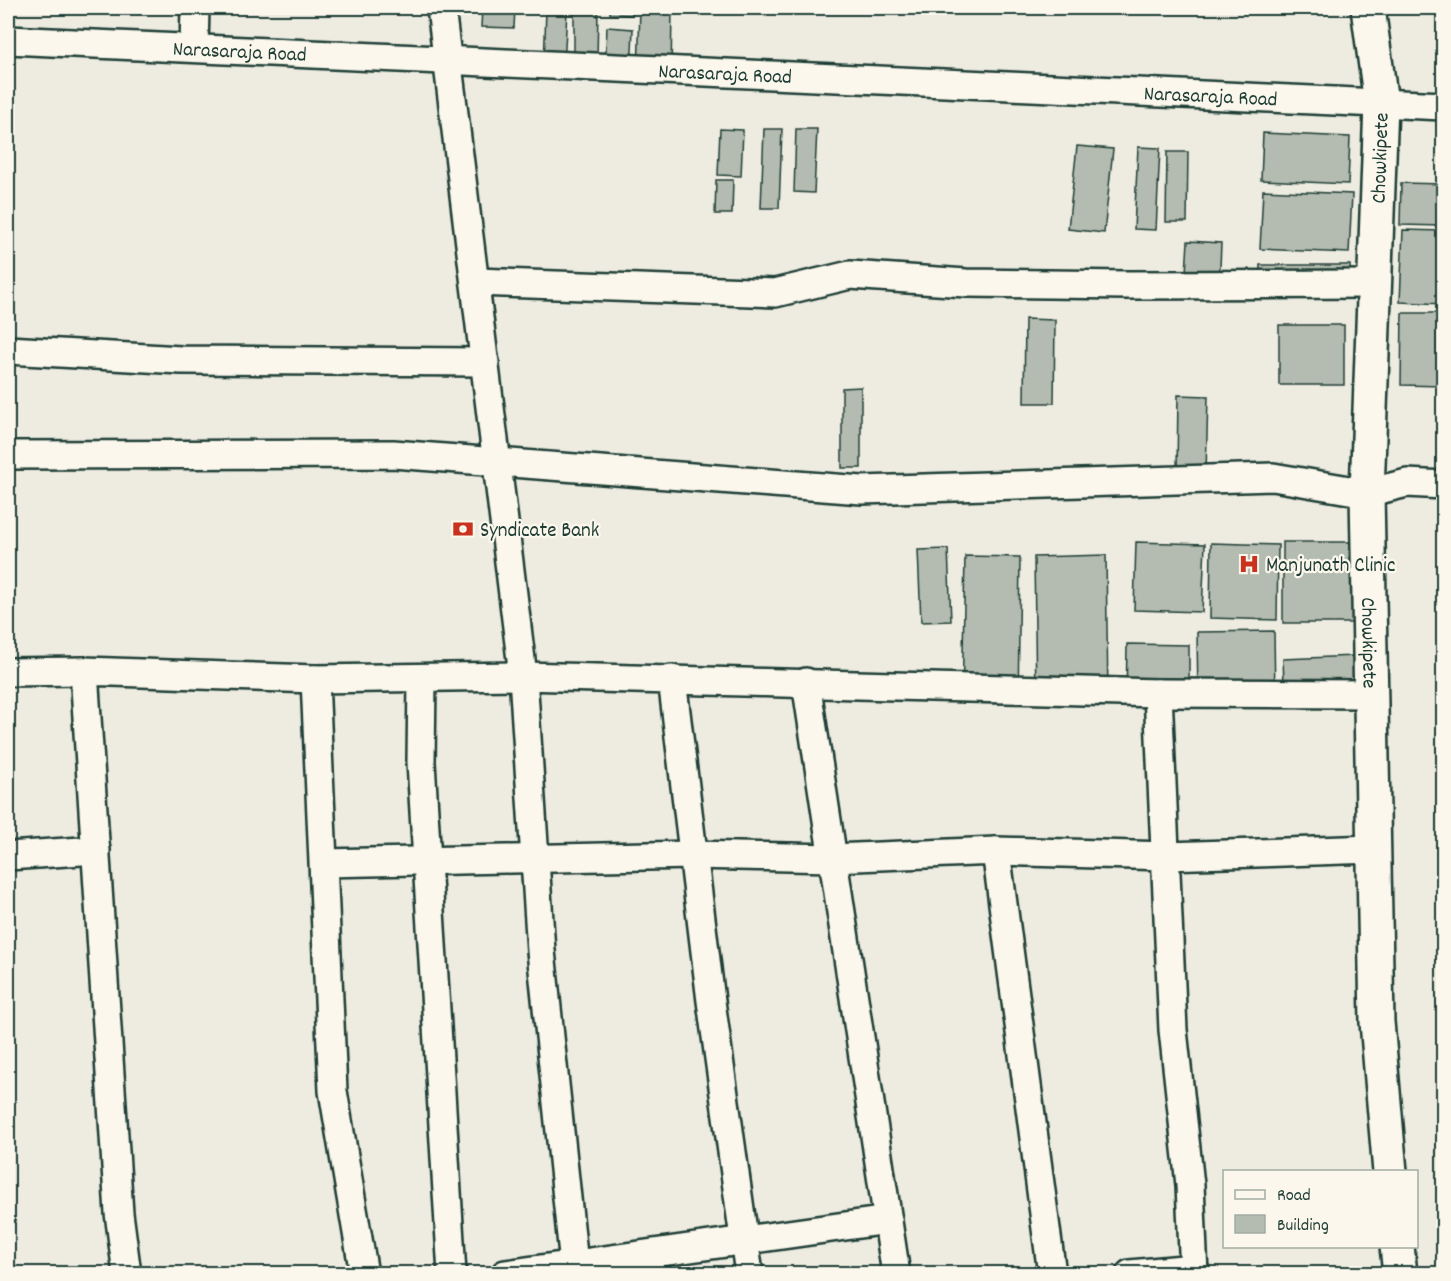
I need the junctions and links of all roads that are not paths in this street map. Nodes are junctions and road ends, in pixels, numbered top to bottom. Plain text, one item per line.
1 (195, 8) edge
2 (441, 8) edge
3 (1368, 8) edge
4 (8, 40) edge
5 (194, 48) junction
6 (447, 60) junction
7 (1381, 103) junction
8 (1443, 106) edge
9 (476, 282) junction
10 (1375, 284) junction
11 (8, 350) edge
12 (485, 362) junction
13 (8, 455) edge
14 (498, 462) junction
15 (1443, 485) edge
16 (1367, 493) junction
17 (84, 671) junction
18 (8, 672) edge
19 (523, 676) junction
20 (422, 678) junction
21 (315, 679) junction
22 (672, 679) junction
23 (806, 682) junction
24 (1158, 693) junction
25 (1371, 694) junction
26 (1374, 849) junction
27 (96, 850) junction
28 (996, 851) junction
29 (692, 855) junction
30 (8, 856) edge
31 (1167, 856) junction
32 (535, 857) junction
33 (833, 858) junction
34 (427, 861) junction
35 (324, 863) junction
36 (1390, 1170) edge
37 (888, 1220) junction
38 (742, 1240) junction
39 (1397, 1248) edge
40 (575, 1269) edge
41 (1194, 1270) edge
42 (127, 1274) edge
43 (364, 1274) edge
44 (452, 1274) edge
45 (505, 1274) edge
46 (748, 1274) edge
47 (896, 1274) edge
48 (1052, 1274) edge
49 (1130, 1274) edge
50 (1400, 1274) edge

1 - 5 street
2 - 6 street
3 - 7 street, Chowkipete
4 - 5 street, Narasaraja Road
5 - 6 street, Narasaraja Road
6 - 7 street, Narasaraja Road
6 - 9 street
7 - 8 street, Narasaraja Road
7 - 10 street, Chowkipete
9 - 10 street
9 - 12 street
10 - 16 street, Chowkipete
11 - 12 street
12 - 14 street
13 - 14 street
14 - 16 street
14 - 19 street
15 - 16 street
16 - 25 street, Chowkipete
17 - 18 street
17 - 21 street
17 - 27 street
19 - 20 street
19 - 22 street
19 - 32 street
20 - 21 street
20 - 34 street
21 - 35 street
22 - 23 street
22 - 29 street
23 - 24 street
23 - 33 street
24 - 25 street
24 - 31 street
25 - 26 street, Chowkipete
26 - 31 street
26 - 36 street, Chowkipete
27 - 30 street
27 - 42 street
28 - 31 street
28 - 33 street
28 - 48 street
29 - 32 street
29 - 33 street
29 - 38 street
31 - 41 street
32 - 34 street
32 - 40 street
33 - 37 street
34 - 35 street
34 - 44 street
35 - 43 street
37 - 38 street
37 - 47 street
38 - 40 street
38 - 46 street
39 - 50 street
40 - 45 street
41 - 49 street

